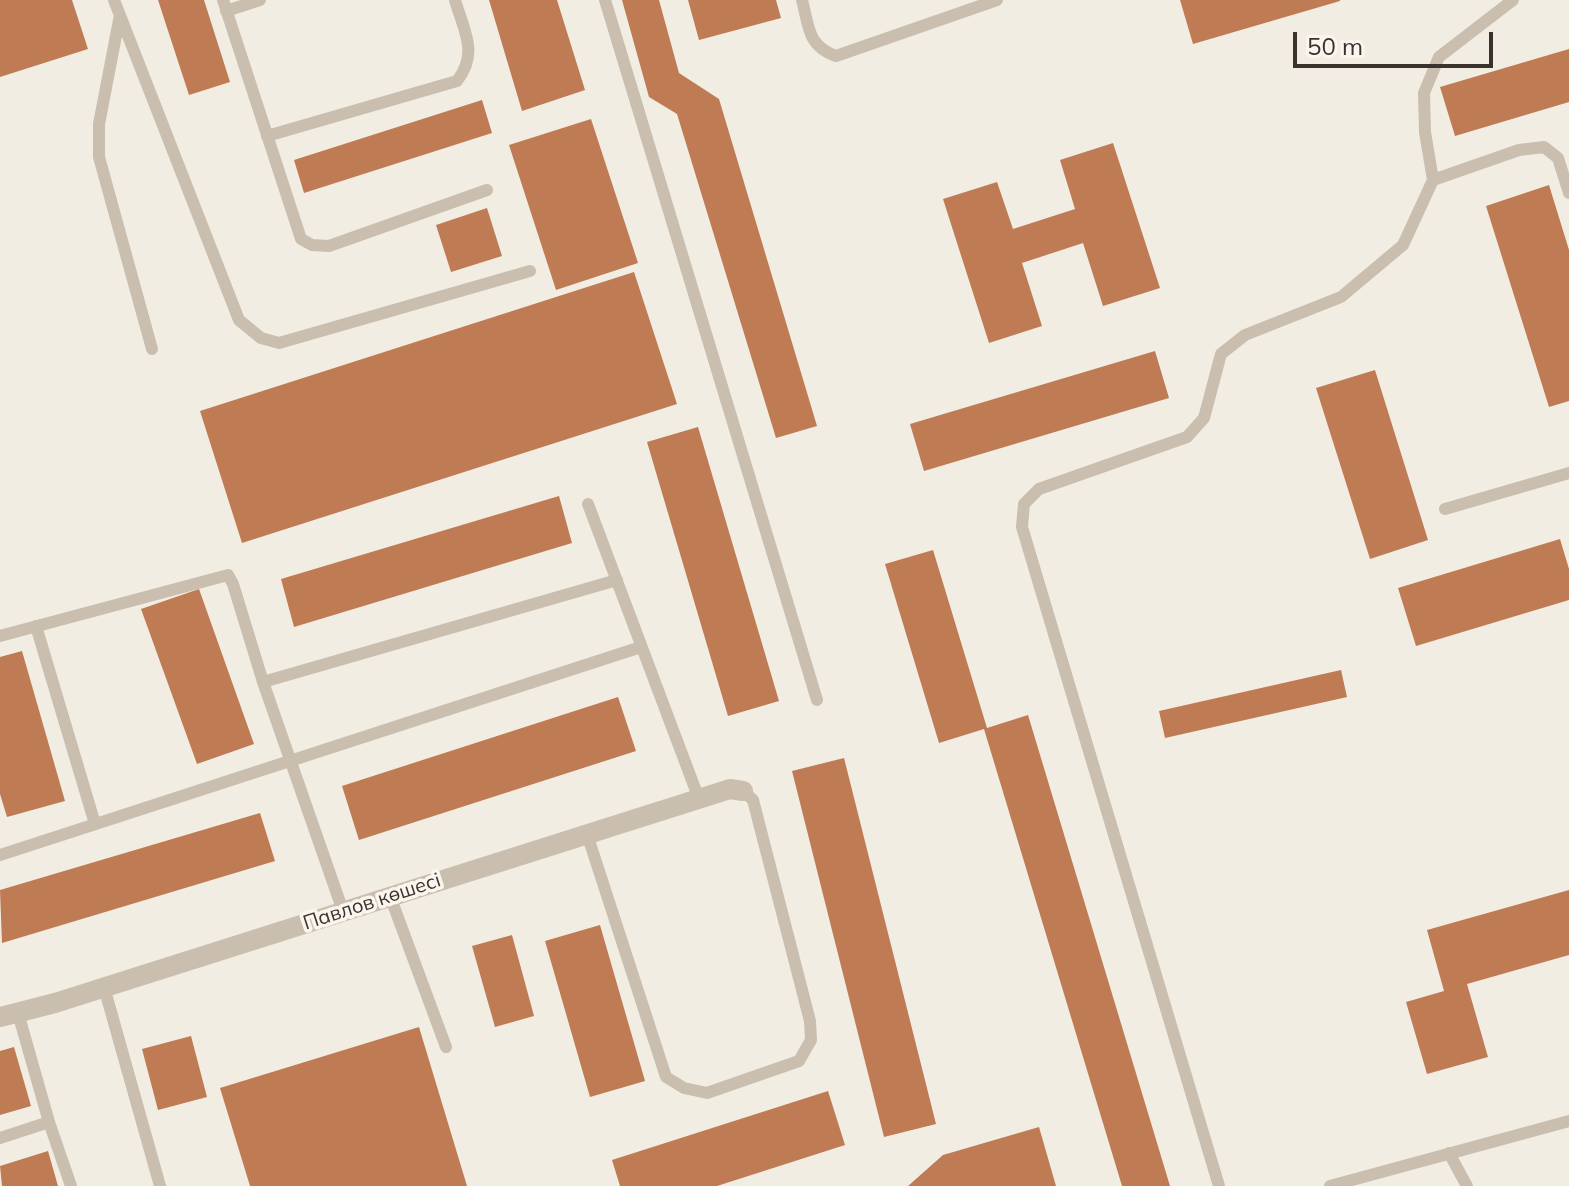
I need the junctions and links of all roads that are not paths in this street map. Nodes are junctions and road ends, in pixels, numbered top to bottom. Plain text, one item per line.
1 (114, 0) edge
2 (260, 0) edge
3 (455, 0) edge
4 (605, 0) edge
5 (802, 0) edge
6 (997, 0) edge
7 (1513, 0) edge
8 (224, 5) edge
9 (120, 15) junction
10 (267, 136) junction
11 (1563, 156) edge
12 (1433, 180) junction
13 (487, 190) dead end
14 (1569, 193) edge
15 (530, 271) dead end
16 (152, 349) dead end
17 (1569, 473) edge
18 (588, 504) dead end
19 (1445, 509) dead end
20 (617, 580) junction
21 (36, 626) junction
22 (0, 636) edge
23 (641, 647) junction
24 (263, 682) junction
25 (817, 700) dead end
26 (291, 760) junction
27 (743, 791) joint
28 (699, 799) junction
29 (95, 824) junction
30 (587, 834) junction
31 (0, 855) edge
32 (390, 896) junction
33 (343, 911) junction
34 (104, 987) junction
35 (9, 1015) edge
36 (446, 1047) dead end
37 (1569, 1121) edge
38 (49, 1122) junction
39 (0, 1138) edge
40 (1449, 1153) junction
41 (71, 1186) edge
42 (160, 1186) edge
43 (1219, 1186) edge
44 (1330, 1186) edge
45 (1467, 1186) edge

1 - 9 lane
2 - 8 lane
3 - 10 lane
4 - 25 lane
5 - 6 lane
7 - 12 lane
8 - 10 lane
9 - 15 lane
9 - 16 lane
10 - 13 lane
11 - 12 lane
11 - 14 lane
12 - 43 lane
17 - 19 lane
18 - 20 lane
20 - 23 lane
20 - 24 lane
21 - 22 lane
21 - 24 lane
21 - 29 lane
23 - 26 lane
23 - 28 lane
24 - 26 lane
26 - 29 lane
26 - 33 lane
27 - 28 street, Павлов көшесі
27 - 30 lane
28 - 30 street, Павлов көшесі
29 - 31 lane
30 - 32 street, Павлов көшесі
32 - 33 street, Павлов көшесі
32 - 36 lane
33 - 34 street, Павлов көшесі
34 - 35 street, Павлов көшесі
34 - 42 lane
35 - 38 lane
37 - 40 lane
38 - 39 lane
38 - 41 lane
40 - 44 lane
40 - 45 lane

